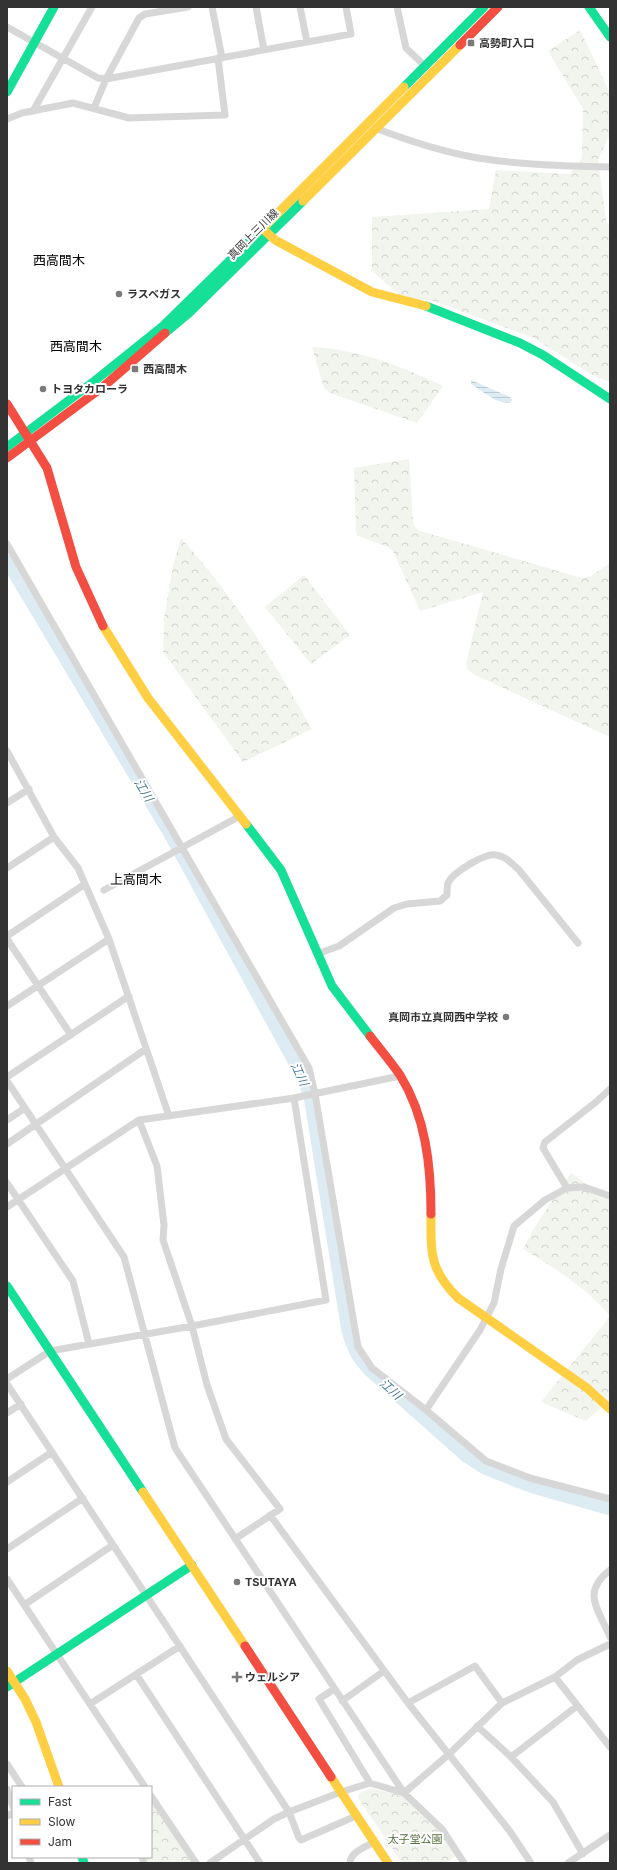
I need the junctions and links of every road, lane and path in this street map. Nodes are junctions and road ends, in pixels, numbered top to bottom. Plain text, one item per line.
1 (54, 7) edge
2 (92, 7) edge
3 (188, 7) edge
4 (212, 7) edge
5 (256, 7) edge
6 (300, 7) edge
7 (346, 7) edge
8 (397, 7) edge
9 (589, 7) edge
10 (490, 9) edge
11 (7, 27) edge
12 (610, 37) edge
13 (307, 42) junction
14 (35, 43) junction
15 (264, 50) junction
16 (62, 58) junction
17 (220, 58) junction
18 (425, 66) junction
19 (106, 78) junction
20 (7, 92) edge
21 (94, 108) junction
22 (33, 111) junction
23 (7, 119) edge
24 (375, 128) junction
25 (610, 167) edge
26 (266, 232) junction
27 (610, 399) edge
28 (7, 404) edge
29 (29, 436) junction
30 (7, 447) edge
31 (7, 458) edge
32 (7, 544) edge
33 (7, 751) edge
34 (29, 789) junction
35 (7, 803) edge
36 (240, 816) junction
37 (54, 837) junction
38 (181, 848) junction
39 (7, 868) edge
40 (85, 884) junction
41 (104, 890) dead end
42 (7, 936) edge
43 (109, 938) junction
44 (7, 939) edge
45 (578, 943) dead end
46 (316, 954) junction
47 (38, 986) junction
48 (129, 996) junction
49 (7, 1006) edge
50 (70, 1035) junction
51 (146, 1049) junction
52 (400, 1076) junction
53 (7, 1077) edge
54 (7, 1082) edge
55 (610, 1089) edge
56 (316, 1094) junction
57 (294, 1098) junction
58 (25, 1108) junction
59 (169, 1116) junction
60 (7, 1120) edge
61 (139, 1120) junction
62 (36, 1124) junction
63 (7, 1144) edge
64 (65, 1169) junction
65 (7, 1183) edge
66 (567, 1188) junction
67 (610, 1196) edge
68 (18, 1200) junction
69 (7, 1207) edge
70 (7, 1286) edge
71 (486, 1318) junction
72 (192, 1326) junction
73 (144, 1334) junction
74 (90, 1344) junction
75 (50, 1351) junction
76 (7, 1379) edge
77 (7, 1384) edge
78 (21, 1404) junction
79 (610, 1409) edge
80 (426, 1410) junction
81 (7, 1413) edge
82 (52, 1452) junction
83 (7, 1482) edge
84 (83, 1498) junction
85 (610, 1499) edge
86 (270, 1515) junction
87 (235, 1540) junction
88 (114, 1545) junction
89 (7, 1549) edge
90 (192, 1566) junction
91 (610, 1570) edge
92 (7, 1579) edge
93 (147, 1596) junction
94 (24, 1605) junction
95 (610, 1637) edge
96 (610, 1644) edge
97 (180, 1646) junction
98 (57, 1654) junction
99 (7, 1671) edge
100 (384, 1672) junction
101 (136, 1674) junction
102 (555, 1677) junction
103 (11, 1685) edge
104 (334, 1689) junction
105 (342, 1701) junction
106 (408, 1703) junction
107 (502, 1703) junction
108 (90, 1704) junction
109 (577, 1706) junction
110 (477, 1726) junction
111 (610, 1747) edge
112 (448, 1755) junction
113 (511, 1757) junction
114 (7, 1764) edge
115 (370, 1783) junction
116 (21, 1786) edge
117 (59, 1786) edge
118 (144, 1786) edge
119 (7, 1790) edge
120 (341, 1792) junction
121 (404, 1793) junction
122 (152, 1797) edge
123 (12, 1804) edge
124 (289, 1812) junction
125 (356, 1816) junction
126 (610, 1835) edge
127 (245, 1839) junction
128 (374, 1842) junction
129 (583, 1854) junction
130 (196, 1863) edge
131 (210, 1863) edge
132 (260, 1863) edge
133 (350, 1863) edge
134 (388, 1863) edge
135 (464, 1863) edge
136 (531, 1863) edge
137 (568, 1863) edge

1 - 14 main road
2 - 16 street
3 - 19 street
4 - 17 street
5 - 15 street
6 - 13 street
7 - 13 street
8 - 18 street
9 - 12 main road
10 - 18 main road, 真岡上三川線
10 - 24 main road, 真岡上三川線
11 - 14 street
13 - 15 street
14 - 16 street
14 - 20 main road
15 - 17 street
16 - 19 street
16 - 22 street
17 - 19 street
17 - 21 street
18 - 26 main road, 真岡上三川線
19 - 21 street
21 - 22 street
22 - 23 street
24 - 25 street
24 - 26 main road, 真岡上三川線
26 - 27 main road
26 - 29 main road, 真岡上三川線
28 - 29 main road
29 - 30 main road, 真岡上三川線
29 - 31 main road, 真岡上三川線
29 - 36 main road
32 - 38 street
33 - 34 street
34 - 35 street
34 - 37 street
36 - 38 street
36 - 46 main road
37 - 39 street
37 - 40 street
38 - 41 street
38 - 56 street
40 - 42 street
40 - 43 street
43 - 47 street
43 - 48 street
44 - 47 street
45 - 46 street
46 - 52 main road
47 - 49 street
47 - 50 street
48 - 50 street
48 - 51 street
50 - 53 street
51 - 59 street
51 - 62 street
52 - 56 street
52 - 71 main road
54 - 58 street
55 - 66 street
56 - 57 street
56 - 80 street
57 - 59 street
57 - 72 street
58 - 60 street
58 - 62 street
59 - 61 street
61 - 64 street
61 - 72 street
62 - 63 street
62 - 64 street
64 - 68 street
64 - 73 street
65 - 68 street
66 - 67 street
66 - 71 street
68 - 69 street
68 - 74 street
70 - 75 main road
71 - 79 main road
71 - 80 street
72 - 73 street
72 - 86 street
73 - 74 street
73 - 87 street
74 - 75 street
75 - 76 street
75 - 90 main road
77 - 78 street
78 - 81 street
78 - 82 street
80 - 85 street
82 - 83 street
82 - 84 street
84 - 88 street
84 - 89 street
86 - 87 street
86 - 100 street
87 - 104 street
88 - 93 street
88 - 94 street
90 - 93 main road
90 - 120 main road
91 - 95 street
92 - 94 street
93 - 97 street
93 - 98 main road
94 - 98 street
96 - 102 street
97 - 101 street
97 - 124 street
98 - 103 main road
98 - 108 street
99 - 103 main road
100 - 105 street
100 - 106 street
101 - 108 street
101 - 127 street
102 - 107 street
102 - 109 street
103 - 117 main road
104 - 105 street
104 - 115 street
105 - 121 street
106 - 107 street
106 - 112 street
107 - 110 street
108 - 118 street
109 - 111 street
109 - 113 street
110 - 112 street
110 - 113 street
112 - 121 street
112 - 136 street
113 - 129 street
114 - 116 street
115 - 120 street
115 - 121 street
119 - 123 street
120 - 124 street
120 - 125 main road
121 - 135 street
122 - 130 street
124 - 125 street
124 - 127 street
125 - 128 main road
126 - 129 street
127 - 131 street
127 - 132 street
128 - 133 street
128 - 134 main road
129 - 137 street

